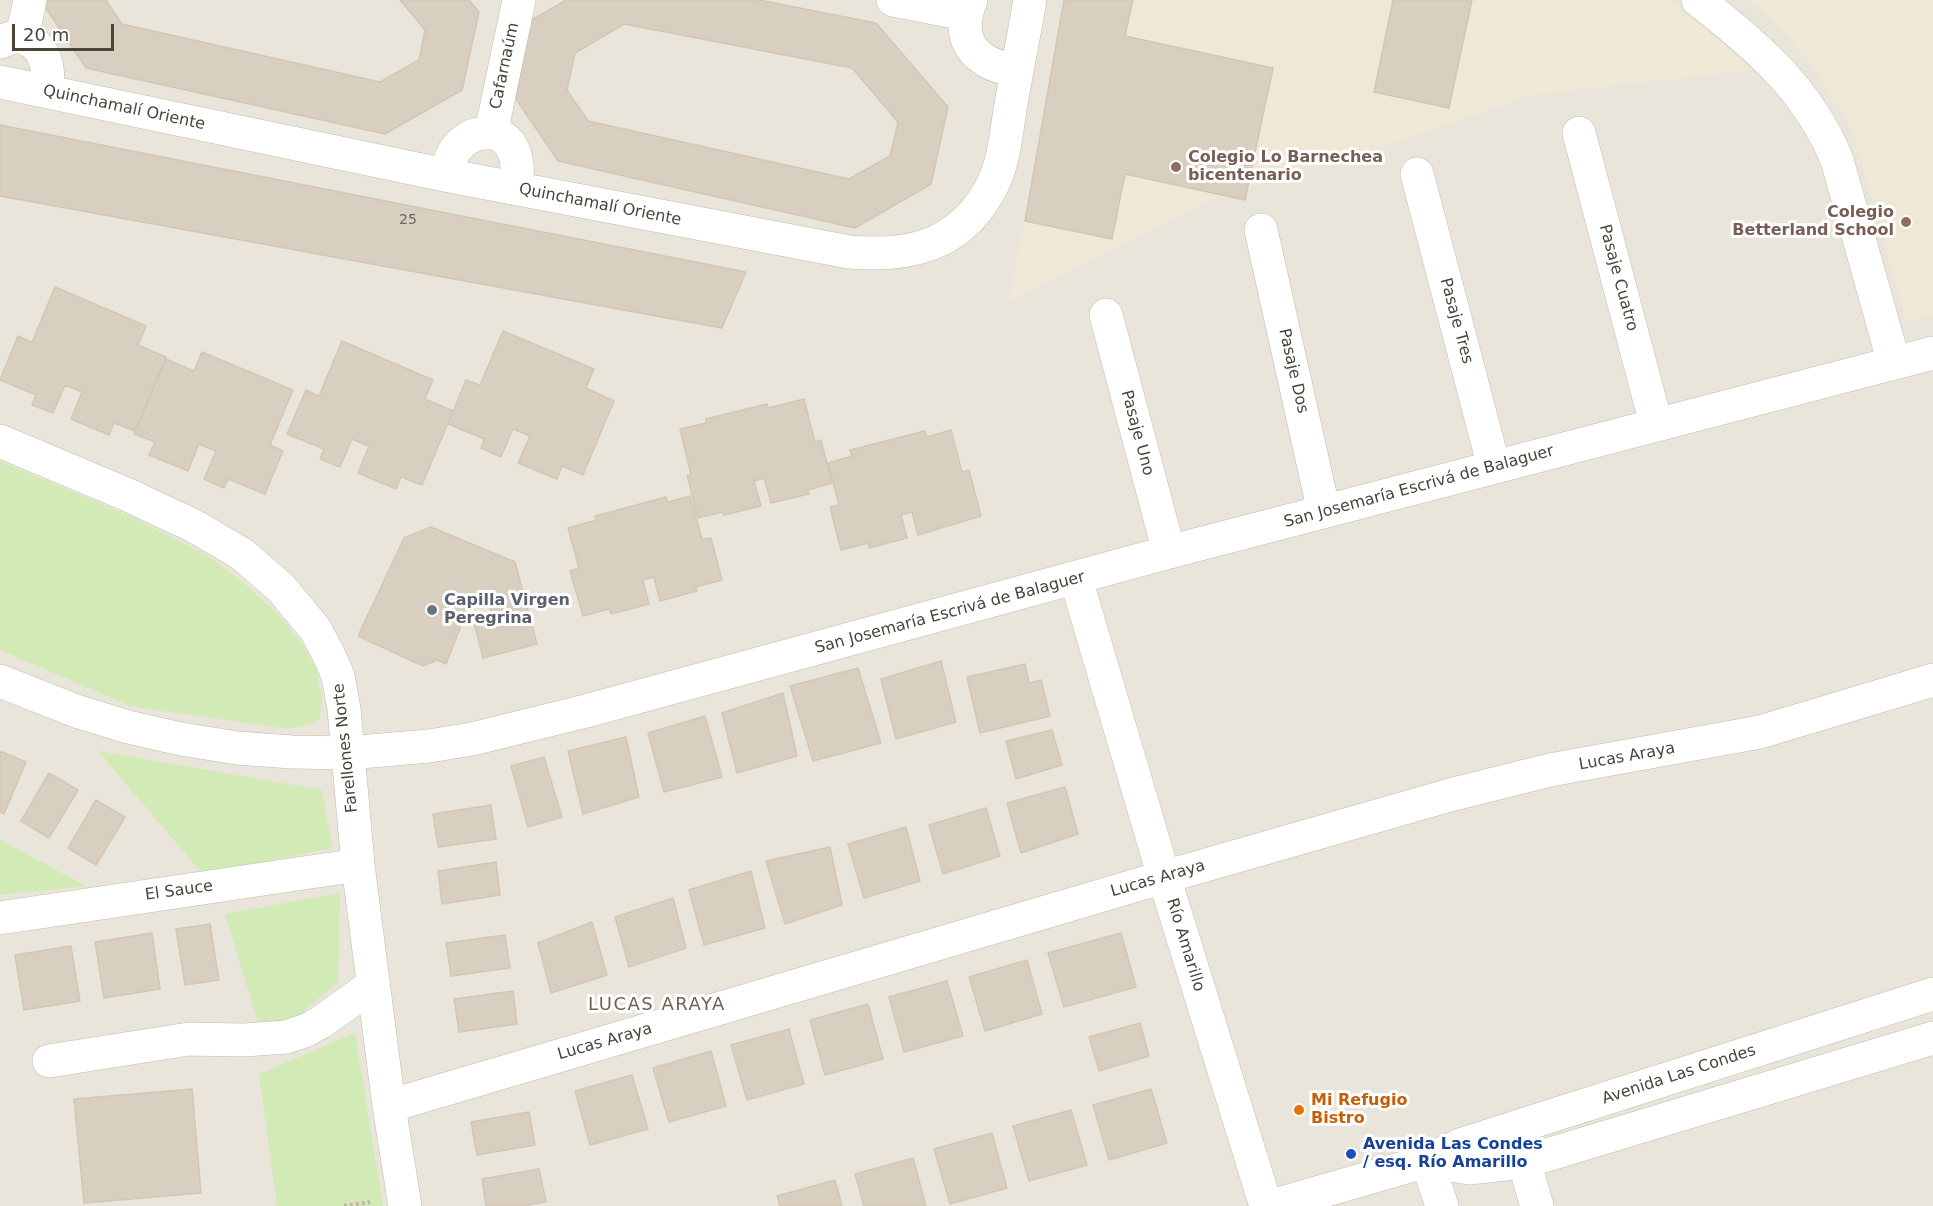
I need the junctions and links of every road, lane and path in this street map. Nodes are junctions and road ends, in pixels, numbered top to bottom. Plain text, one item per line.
1 (30, 0) edge
2 (519, 0) edge
3 (893, 0) edge
4 (1030, 0) edge
5 (1698, 0) edge
6 (968, 7) edge
7 (11, 39) edge
8 (1017, 71) junction
9 (0, 82) edge
10 (47, 91) junction
11 (491, 133) junction
12 (1580, 133) dead end
13 (1417, 174) dead end
14 (445, 175) junction
15 (516, 189) junction
16 (1261, 230) dead end
17 (1106, 315) dead end
18 (1933, 353) edge
19 (1894, 363) junction
20 (1656, 424) junction
21 (0, 441) edge
22 (1494, 467) junction
23 (1324, 512) junction
24 (1168, 552) junction
25 (1076, 579) junction
26 (1933, 680) edge
27 (0, 681) edge
28 (348, 753) junction
29 (358, 864) junction
30 (1164, 877) junction
31 (0, 918) edge
32 (374, 985) junction
33 (1933, 994) edge
34 (1933, 1038) edge
35 (50, 1061) dead end
36 (389, 1106) junction
37 (1427, 1161) junction
38 (1524, 1162) junction
39 (405, 1206) edge
40 (1266, 1206) edge
41 (1271, 1206) edge
42 (1442, 1206) edge
43 (1537, 1206) edge

1 - 7 street
2 - 11 street, Cafarnaúm
3 - 6 street
4 - 8 street, Quinchamalí Oriente
5 - 19 street
6 - 8 street
7 - 10 street
8 - 15 street, Quinchamalí Oriente
9 - 10 street, Quinchamalí Oriente
10 - 14 street, Quinchamalí Oriente
11 - 14 street, Cafarnaúm
11 - 15 street, Cafarnaúm
12 - 20 street, Pasaje Cuatro
13 - 22 street, Pasaje Tres
14 - 15 street, Quinchamalí Oriente
16 - 23 street, Pasaje Dos
17 - 24 street, Pasaje Uno
18 - 19 street, San Josemaría Escrivá de Balaguer
19 - 20 street, San Josemaría Escrivá de Balaguer
20 - 22 street, San Josemaría Escrivá de Balaguer
21 - 28 street, Farellones Norte
22 - 23 street, San Josemaría Escrivá de Balaguer
23 - 24 street, San Josemaría Escrivá de Balaguer
24 - 25 street, San Josemaría Escrivá de Balaguer
25 - 28 street, San Josemaría Escrivá de Balaguer
25 - 30 street, Río Amarillo
26 - 30 street, Lucas Araya
27 - 28 street, San Josemaría Escrivá de Balaguer
28 - 29 street, Farellones Norte
29 - 31 street, El Sauce
29 - 32 street, Farellones Norte
30 - 36 street, Lucas Araya
30 - 40 street, Río Amarillo
32 - 35 street
32 - 36 street, Farellones Norte
33 - 37 street, Avenida Las Condes
34 - 38 street, Avenida Las Condes
36 - 39 street, Farellones Norte
37 - 38 street, Avenida Las Condes
37 - 41 street, Avenida Las Condes
37 - 42 street
38 - 43 street

